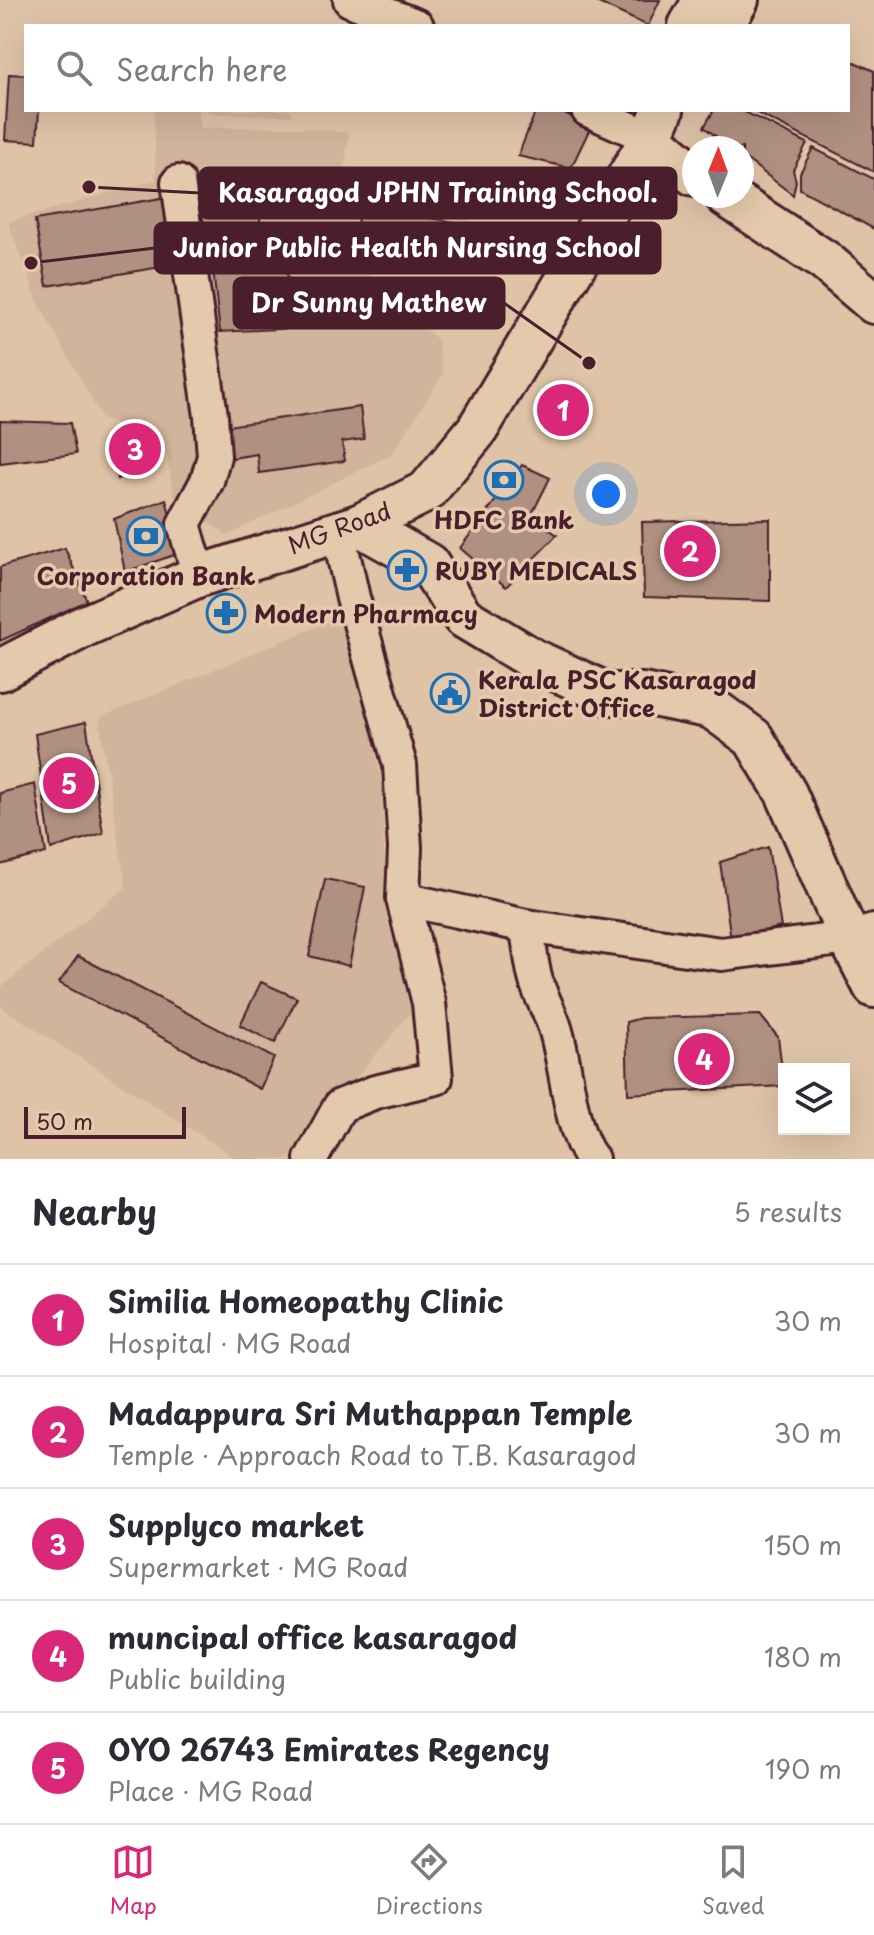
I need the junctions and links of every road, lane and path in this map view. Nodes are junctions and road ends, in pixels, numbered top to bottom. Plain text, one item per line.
1 (350, 0) edge
2 (704, 0) edge
3 (738, 0) edge
4 (412, 24) edge
5 (690, 24) edge
6 (724, 24) edge
7 (598, 112) edge
8 (657, 124) edge
9 (682, 158) edge
10 (178, 182) dead end
11 (744, 208) edge
12 (874, 303) edge
13 (348, 528) junction
14 (199, 576) junction
15 (0, 670) edge
16 (403, 899) junction
17 (526, 926) junction
18 (866, 941) edge
19 (874, 987) edge
20 (311, 1159) edge
21 (592, 1159) edge

1 - 4 street
2 - 5 main road
3 - 6 main road
7 - 8 street
8 - 9 main road
8 - 13 main road, MG Road
10 - 14 street
11 - 12 main road
13 - 14 main road, MG Road
13 - 16 street
13 - 18 main road
14 - 15 main road, MG Road
16 - 17 street
16 - 20 street
17 - 18 street
17 - 21 street
18 - 19 main road

